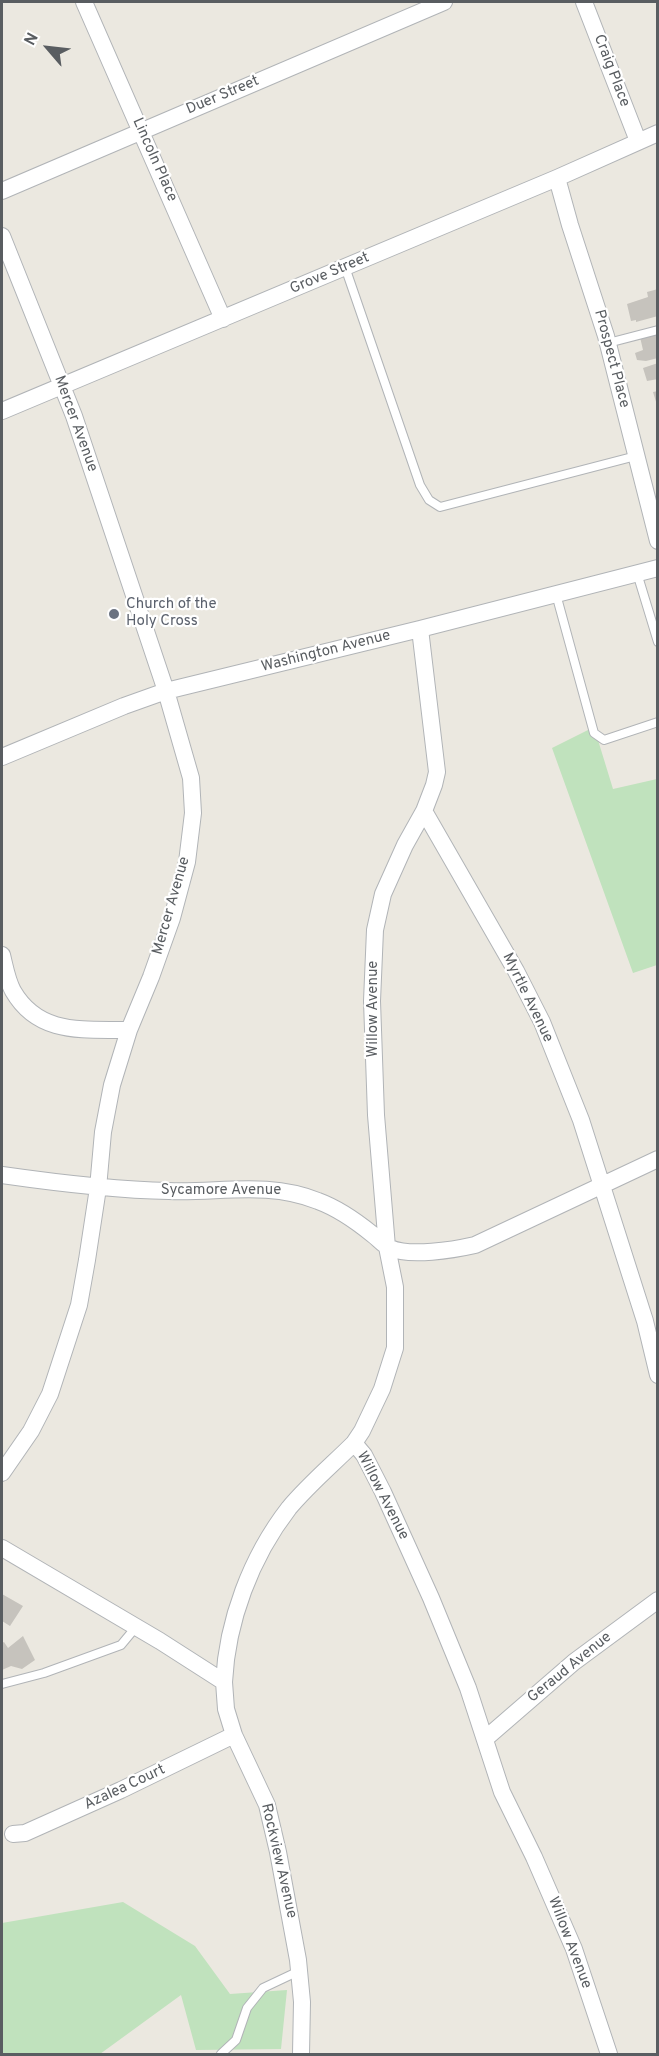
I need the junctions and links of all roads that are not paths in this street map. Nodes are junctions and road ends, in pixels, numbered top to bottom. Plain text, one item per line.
1 (84, 2) edge
2 (444, 2) edge
3 (584, 2) edge
4 (141, 131) junction
5 (657, 133) edge
6 (638, 141) junction
7 (557, 178) junction
8 (2, 191) edge
9 (2, 236) edge
10 (345, 267) junction
11 (223, 319) junction
12 (657, 330) edge
13 (608, 343) junction
14 (62, 387) junction
15 (2, 411) edge
16 (636, 456) junction
17 (657, 541) edge
18 (657, 568) edge
19 (637, 573) junction
20 (556, 594) junction
21 (420, 628) junction
22 (657, 642) edge
23 (166, 691) junction
24 (657, 723) edge
25 (2, 757) edge
26 (424, 812) junction
27 (2, 955) edge
28 (129, 1030) junction
29 (657, 1160) edge
30 (2, 1175) edge
31 (601, 1186) junction
32 (98, 1188) junction
33 (387, 1247) junction
34 (657, 1375) edge
35 (354, 1443) junction
36 (2, 1473) edge
37 (2, 1548) edge
38 (657, 1600) edge
39 (136, 1627) junction
40 (224, 1682) junction
41 (2, 1684) edge
42 (234, 1735) junction
43 (485, 1739) junction
44 (13, 1834) dead end
45 (300, 1971) junction
46 (221, 2055) edge
47 (301, 2055) edge
48 (609, 2055) edge

1 - 4 street, Lincoln Place
2 - 4 street, Duer Street
3 - 6 street, Craig Place
4 - 8 street, Duer Street
4 - 11 street, Lincoln Place
5 - 6 street, Grove Street
6 - 7 street, Grove Street
7 - 10 street, Grove Street
7 - 13 street, Prospect Place
9 - 14 street, Mercer Avenue
10 - 11 street, Grove Street
10 - 16 lane
11 - 14 street, Grove Street
12 - 13 lane
13 - 16 street, Prospect Place
14 - 15 street, Grove Street
14 - 23 street, Mercer Avenue
16 - 17 street, Prospect Place
18 - 19 street, Washington Avenue
19 - 20 street, Washington Avenue
19 - 22 lane
20 - 21 street, Washington Avenue
20 - 24 lane
21 - 23 street, Washington Avenue
21 - 26 street
23 - 25 street, Washington Avenue
23 - 28 street, Mercer Avenue
26 - 31 street, Myrtle Avenue
26 - 33 street, Willow Avenue
27 - 28 street
28 - 32 street, Mercer Avenue
29 - 31 street
30 - 32 street, Sycamore Avenue
31 - 33 street
31 - 34 street, Myrtle Avenue
32 - 33 street, Sycamore Avenue
32 - 36 street, Mercer Avenue
33 - 35 street, Willow Avenue
35 - 40 street, Rockview Avenue
35 - 43 street, Willow Avenue
37 - 39 street
38 - 43 street, Geraud Avenue
39 - 40 street
39 - 41 lane
40 - 42 street, Rockview Avenue
42 - 44 street, Azalea Court
42 - 45 street, Rockview Avenue
43 - 48 street, Willow Avenue
45 - 46 lane
45 - 47 street, Rockview Avenue

